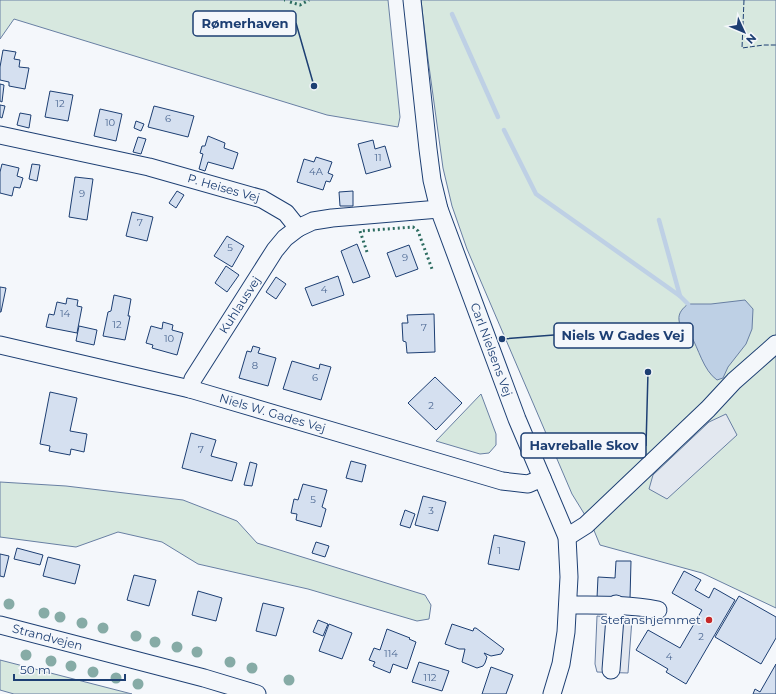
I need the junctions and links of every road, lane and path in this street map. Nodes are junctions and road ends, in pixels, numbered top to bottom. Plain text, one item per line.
1 (412, 0) edge
2 (0, 134) edge
3 (439, 209) junction
4 (298, 228) junction
5 (776, 344) edge
6 (0, 345) edge
7 (190, 389) junction
8 (542, 478) junction
9 (567, 538) junction
10 (616, 604) junction
11 (568, 605) junction
12 (658, 610) dead end
13 (0, 625) edge
14 (611, 670) dead end
15 (257, 694) edge
16 (552, 694) edge

1 - 3 street, Carl Nielsens Vej
2 - 4 street, P. Heises Vej
3 - 4 street
3 - 8 street, Carl Nielsens Vej
4 - 7 street, Kuhlausvej
5 - 9 street
6 - 7 street, Niels W. Gades Vej
7 - 8 street, Niels W. Gades Vej
8 - 9 street, Carl Nielsens Vej
9 - 11 street, Carl Nielsens Vej
10 - 11 street
10 - 12 street
10 - 14 street
11 - 16 street, Carl Nielsens Vej
13 - 15 street, Strandvejen

